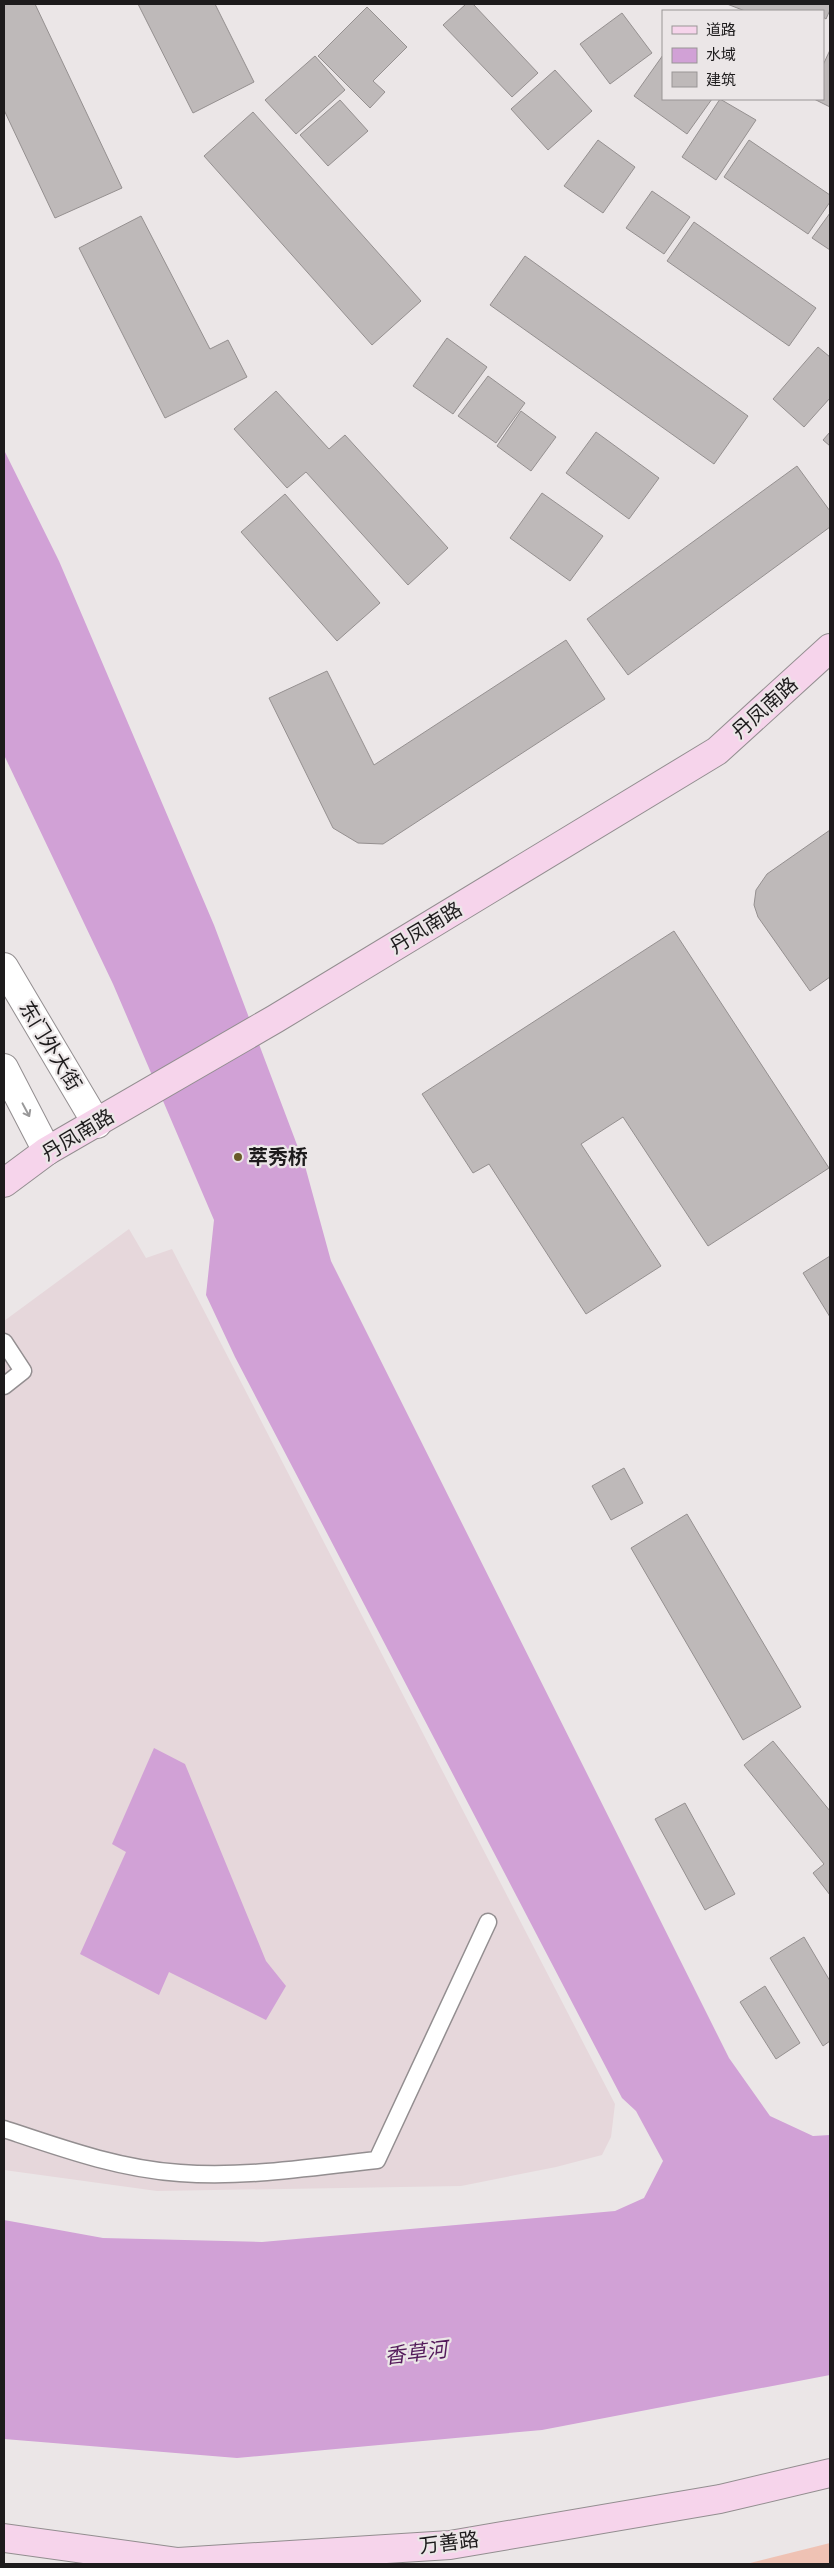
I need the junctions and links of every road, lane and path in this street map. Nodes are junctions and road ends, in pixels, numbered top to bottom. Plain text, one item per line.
1 (830, 648) edge
2 (4, 967) edge
3 (4, 1068) edge
4 (97, 1124) junction
5 (47, 1151) junction
6 (4, 1183) edge
7 (4, 1342) edge
8 (4, 1386) edge
9 (488, 1922) dead end
10 (4, 2129) edge
11 (830, 2473) edge
12 (4, 2538) edge

1 - 4 main road, 丹凤南路
2 - 4 street, 东门外大街
3 -> 5 street
4 - 5 main road, 丹凤南路
5 - 6 main road, 丹凤南路
7 - 8 lane
9 - 10 lane
11 - 12 main road, 万善路

